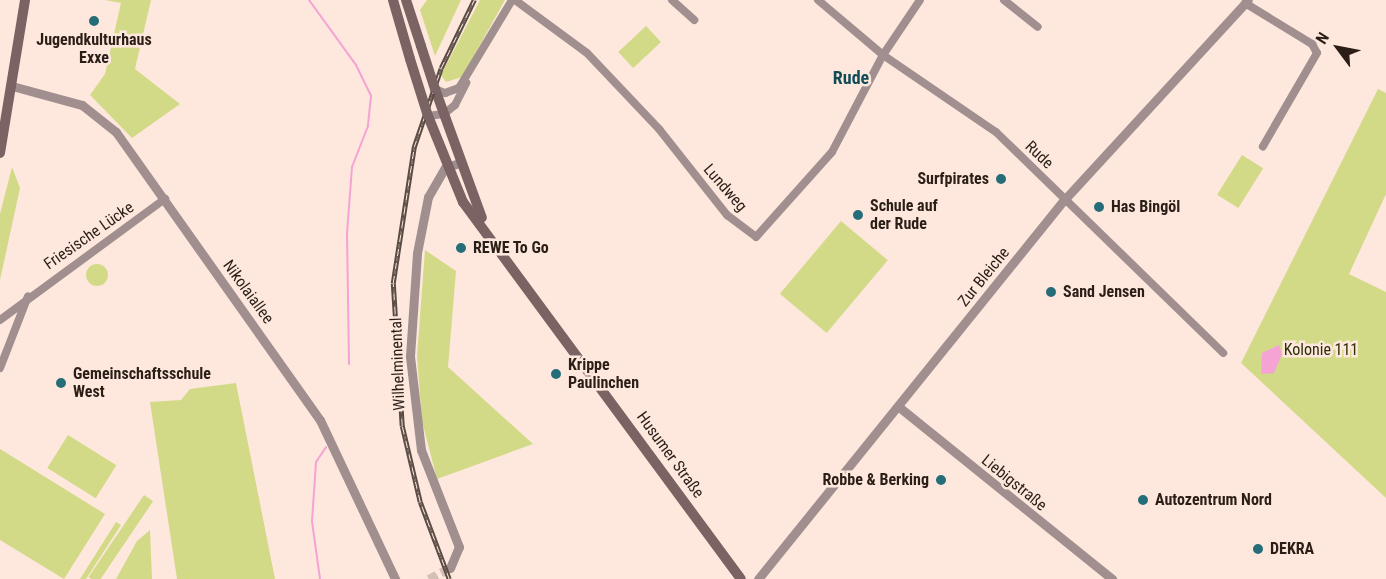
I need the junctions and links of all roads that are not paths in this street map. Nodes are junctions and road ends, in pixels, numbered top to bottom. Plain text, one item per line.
1 (25, 0) edge
2 (393, 0) edge
3 (406, 0) edge
4 (514, 0) edge
5 (672, 0) edge
6 (818, 0) edge
7 (920, 0) edge
8 (1004, 0) edge
9 (1246, 2) edge
10 (694, 20) dead end
11 (1038, 27) dead end
12 (883, 55) junction
13 (476, 63) junction
14 (12, 86) junction
15 (435, 89) junction
16 (444, 114) junction
17 (428, 116) junction
18 (1263, 146) dead end
19 (0, 153) edge
20 (459, 163) junction
21 (445, 168) junction
22 (165, 199) junction
23 (1065, 199) junction
24 (488, 232) junction
25 (28, 296) junction
26 (0, 320) edge
27 (1223, 353) dead end
28 (0, 368) edge
29 (899, 407) junction
30 (450, 568) dead end
31 (395, 579) edge
32 (741, 579) edge
33 (758, 579) edge
34 (1112, 579) edge

1 - 14 main road
2 - 17 main road, Husumer Straße, bridge
3 - 15 main road, Husumer Straße, bridge
4 - 12 street, Lundweg
4 - 13 street
5 - 10 street
6 - 12 street, Rude
7 - 12 street
8 - 11 street
9 - 18 street, Zur Bleiche
9 - 23 street, Zur Bleiche
12 - 23 street, Rude
13 - 15 street
13 - 16 street
14 - 19 main road
14 - 22 street, Nikolaiallee
15 - 16 main road, Husumer Straße
16 - 17 street
16 - 20 main road, Husumer Straße
17 - 21 main road, Husumer Straße
20 - 21 street
20 - 24 main road, Husumer Straße
21 - 24 main road, Husumer Straße
21 - 30 street, Wilhelminental
22 - 25 street, Friesische Lücke
22 - 31 street, Nikolaiallee
23 - 27 street, Rude
23 - 29 street, Zur Bleiche
24 - 32 main road, Husumer Straße
25 - 26 street, Friesische Lücke
25 - 28 street
29 - 33 street, Zur Bleiche
29 - 34 street, Liebigstraße

